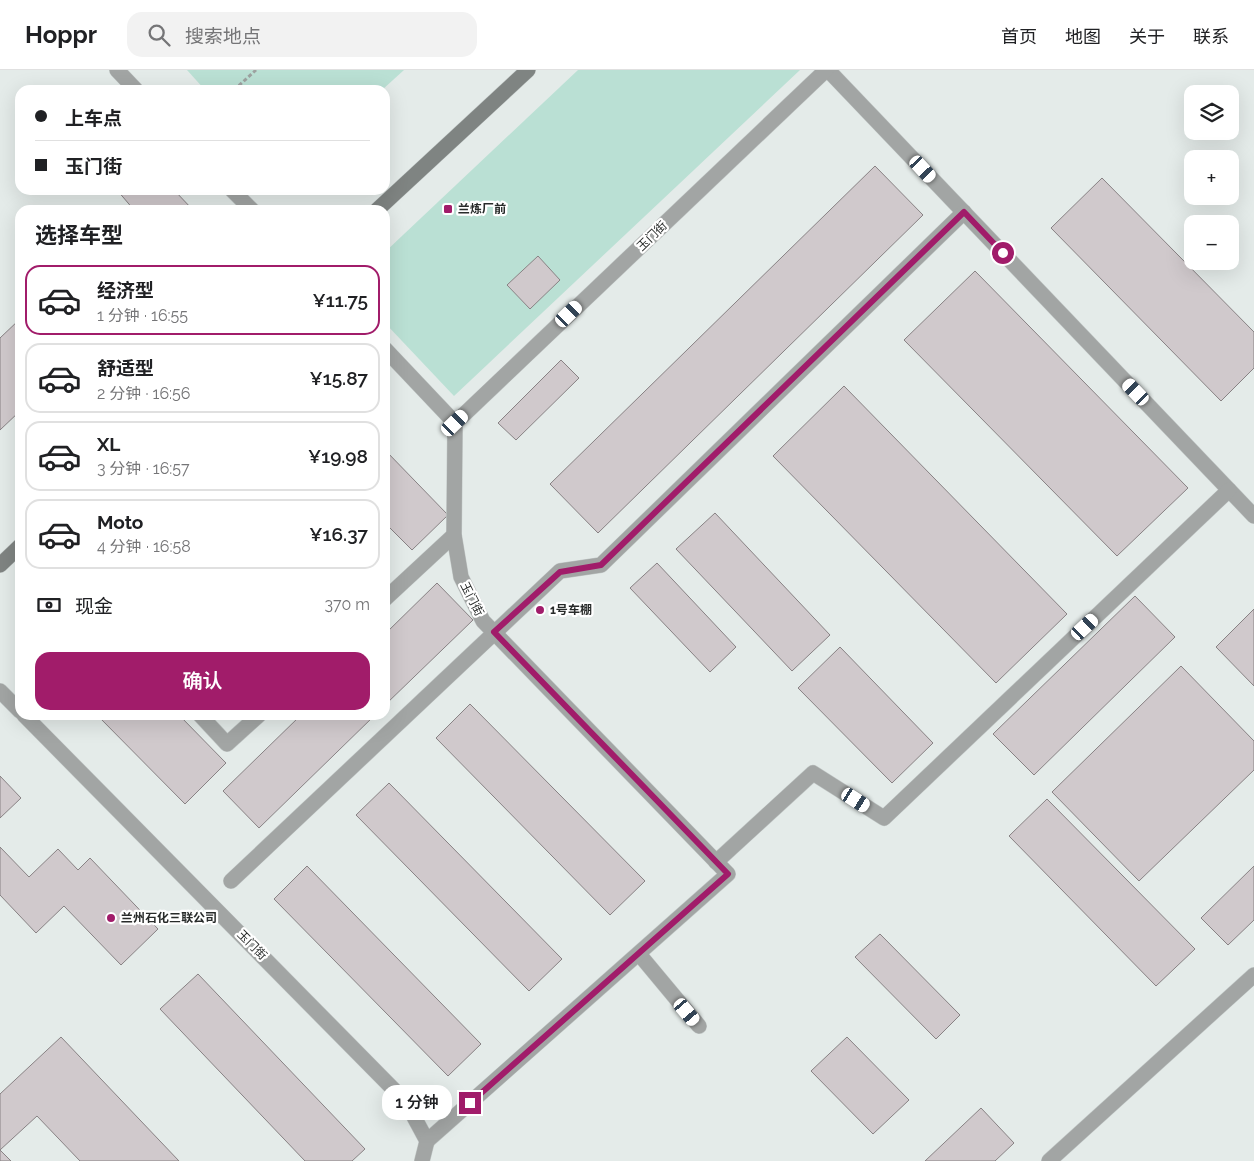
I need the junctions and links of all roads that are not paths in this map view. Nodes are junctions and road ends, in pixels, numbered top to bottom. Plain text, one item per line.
1 (117, 70) edge
2 (528, 70) edge
3 (827, 70) edge
4 (131, 85) edge
5 (237, 195) edge
6 (247, 205) edge
7 (382, 205) edge
8 (964, 212) junction
9 (390, 354) edge
10 (455, 423) junction
11 (1229, 490) junction
12 (1254, 516) edge
13 (454, 536) junction
14 (15, 551) edge
15 (0, 565) edge
16 (390, 594) edge
17 (494, 632) junction
18 (0, 691) edge
19 (15, 706) edge
20 (29, 720) edge
21 (205, 720) edge
22 (253, 720) edge
23 (716, 862) junction
24 (231, 881) dead end
25 (639, 954) junction
26 (1254, 975) edge
27 (700, 1026) dead end
28 (427, 1141) junction
29 (424, 1160) edge
30 (1049, 1161) edge

1 - 4 street
2 - 7 street
3 - 8 street
3 - 10 street, 玉门街
5 - 6 street
8 - 11 street
8 - 17 street
9 - 10 street
10 - 13 street, 玉门街
11 - 12 street
11 - 23 street
13 - 16 street
13 - 17 street, 玉门街
14 - 15 street
17 - 23 street, 玉门街
17 - 24 street
18 - 19 street
20 - 28 street, 玉门街
21 - 22 street
23 - 25 street, 玉门街
25 - 27 street
25 - 28 street, 玉门街
26 - 30 street
28 - 29 street

